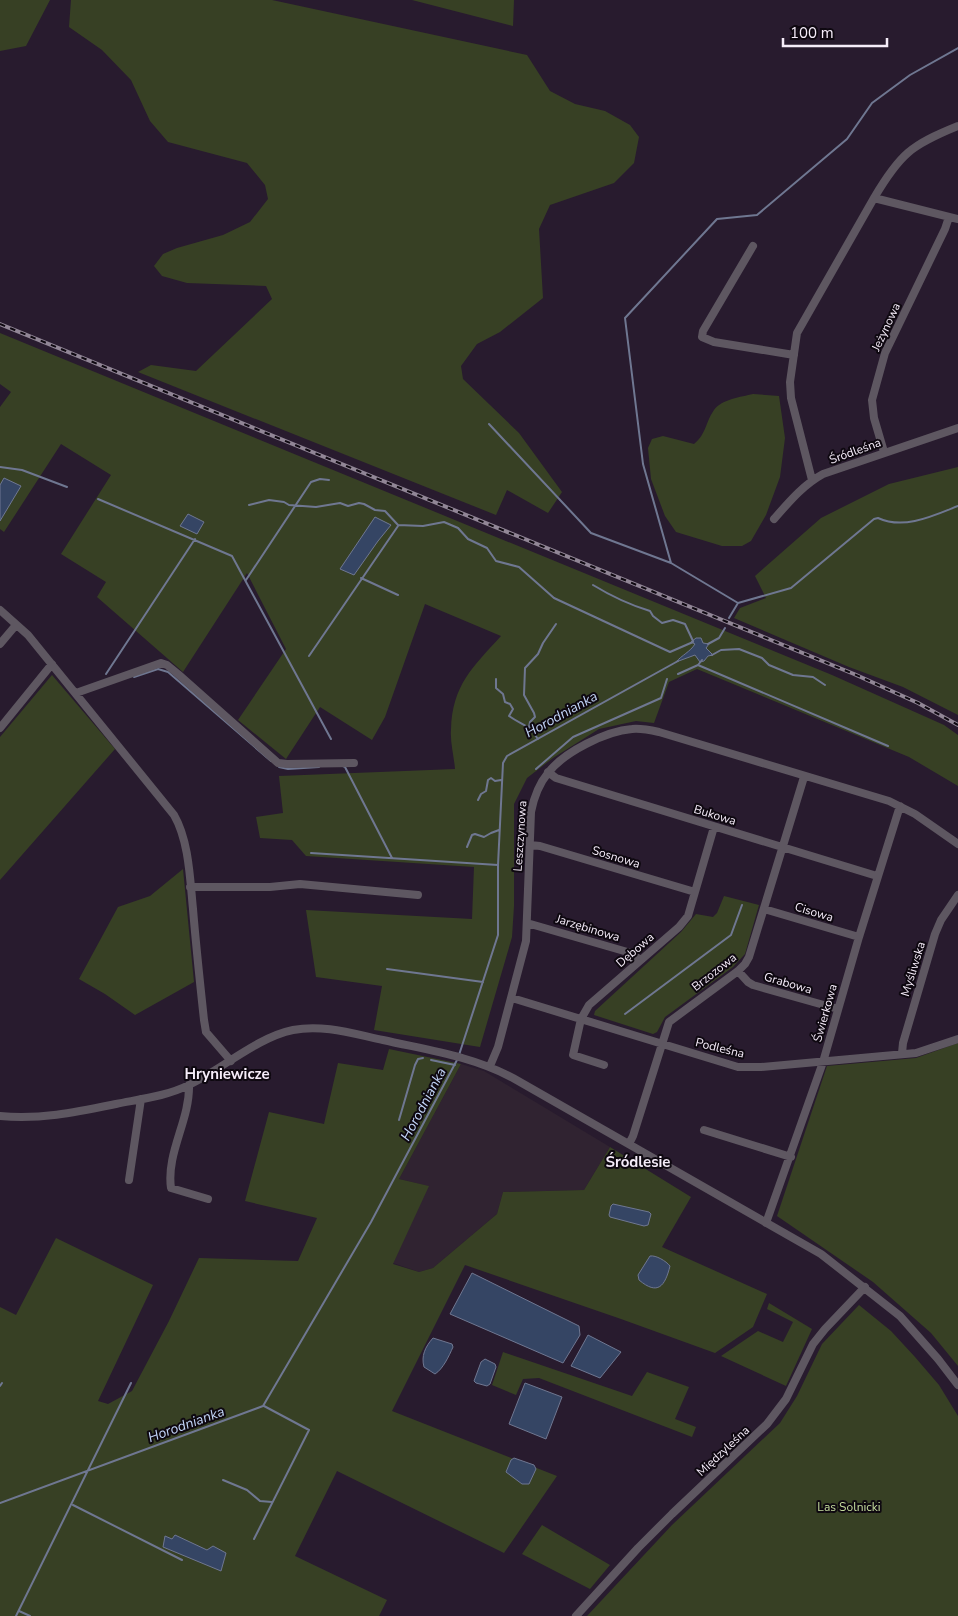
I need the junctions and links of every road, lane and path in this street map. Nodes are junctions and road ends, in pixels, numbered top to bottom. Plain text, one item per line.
1 (958, 126) edge
2 (874, 198) junction
3 (949, 217) junction
4 (958, 219) edge
5 (753, 246) dead end
6 (794, 355) junction
7 (958, 428) edge
8 (884, 452) junction
9 (812, 480) junction
10 (774, 519) dead end
11 (0, 610) edge
12 (16, 624) junction
13 (0, 644) edge
14 (52, 664) junction
15 (76, 693) junction
16 (0, 728) edge
17 (354, 763) dead end
18 (548, 772) junction
19 (804, 777) junction
20 (900, 806) junction
21 (714, 827) junction
22 (958, 844) edge
23 (530, 845) junction
24 (782, 848) junction
25 (877, 876) junction
26 (190, 887) junction
27 (695, 892) junction
28 (418, 894) dead end
29 (958, 896) edge
30 (764, 909) junction
31 (527, 923) junction
32 (859, 937) junction
33 (640, 960) junction
34 (738, 970) junction
35 (512, 998) junction
36 (838, 1009) junction
37 (582, 1019) junction
38 (958, 1038) edge
39 (661, 1043) junction
40 (902, 1053) junction
41 (231, 1061) junction
42 (823, 1062) junction
43 (604, 1065) dead end
44 (490, 1066) junction
45 (189, 1085) junction
46 (141, 1099) junction
47 (0, 1116) edge
48 (704, 1130) dead end
49 (629, 1144) junction
50 (791, 1157) junction
51 (128, 1180) dead end
52 (208, 1198) dead end
53 (766, 1223) junction
54 (865, 1287) junction
55 (958, 1384) edge
56 (576, 1616) edge

1 - 2 street
2 - 3 street
2 - 6 street
3 - 4 street
3 - 8 street, Jeżynowa
5 - 6 street
6 - 9 street
7 - 8 street, Śródleśna
8 - 9 street, Śródleśna
9 - 10 street, Śródleśna
11 - 12 street
12 - 13 street
12 - 14 street
14 - 15 street
14 - 16 street
15 - 17 street
15 - 26 street
18 - 19 street, Leszczynowa
18 - 21 street, Bukowa
18 - 23 street, Leszczynowa
19 - 20 street, Leszczynowa
19 - 24 street, Brzozowa
20 - 22 street
20 - 25 street, Świerkowa
21 - 24 street, Bukowa
21 - 27 street, Dębowa
23 - 27 street, Sosnowa
23 - 31 street, Leszczynowa
24 - 25 street, Bukowa
24 - 30 street, Brzozowa
25 - 32 street, Świerkowa
26 - 28 street
26 - 41 street
27 - 33 street, Dębowa
29 - 40 street, Myśliwska
30 - 32 street, Cisowa
30 - 34 street, Brzozowa
31 - 33 street, Jarzębinowa
31 - 35 street, Leszczynowa
32 - 36 street, Świerkowa
33 - 37 street, Dębowa
34 - 36 street, Grabowa
34 - 39 street, Brzozowa
35 - 37 street, Podleśna
35 - 44 street, Leszczynowa
36 - 42 street, Świerkowa
37 - 39 street, Podleśna
37 - 43 street, Dębowa
38 - 40 street, Podleśna
39 - 42 street, Podleśna
39 - 49 street, Brzozowa
40 - 42 street, Podleśna
41 - 44 street
41 - 45 street
42 - 50 street, Świerkowa
44 - 49 street
45 - 46 street
45 - 52 street
46 - 47 street
46 - 51 street
48 - 50 street
49 - 53 street
50 - 53 street, Świerkowa
53 - 54 street
54 - 55 street
54 - 56 street, Międzyleśna

